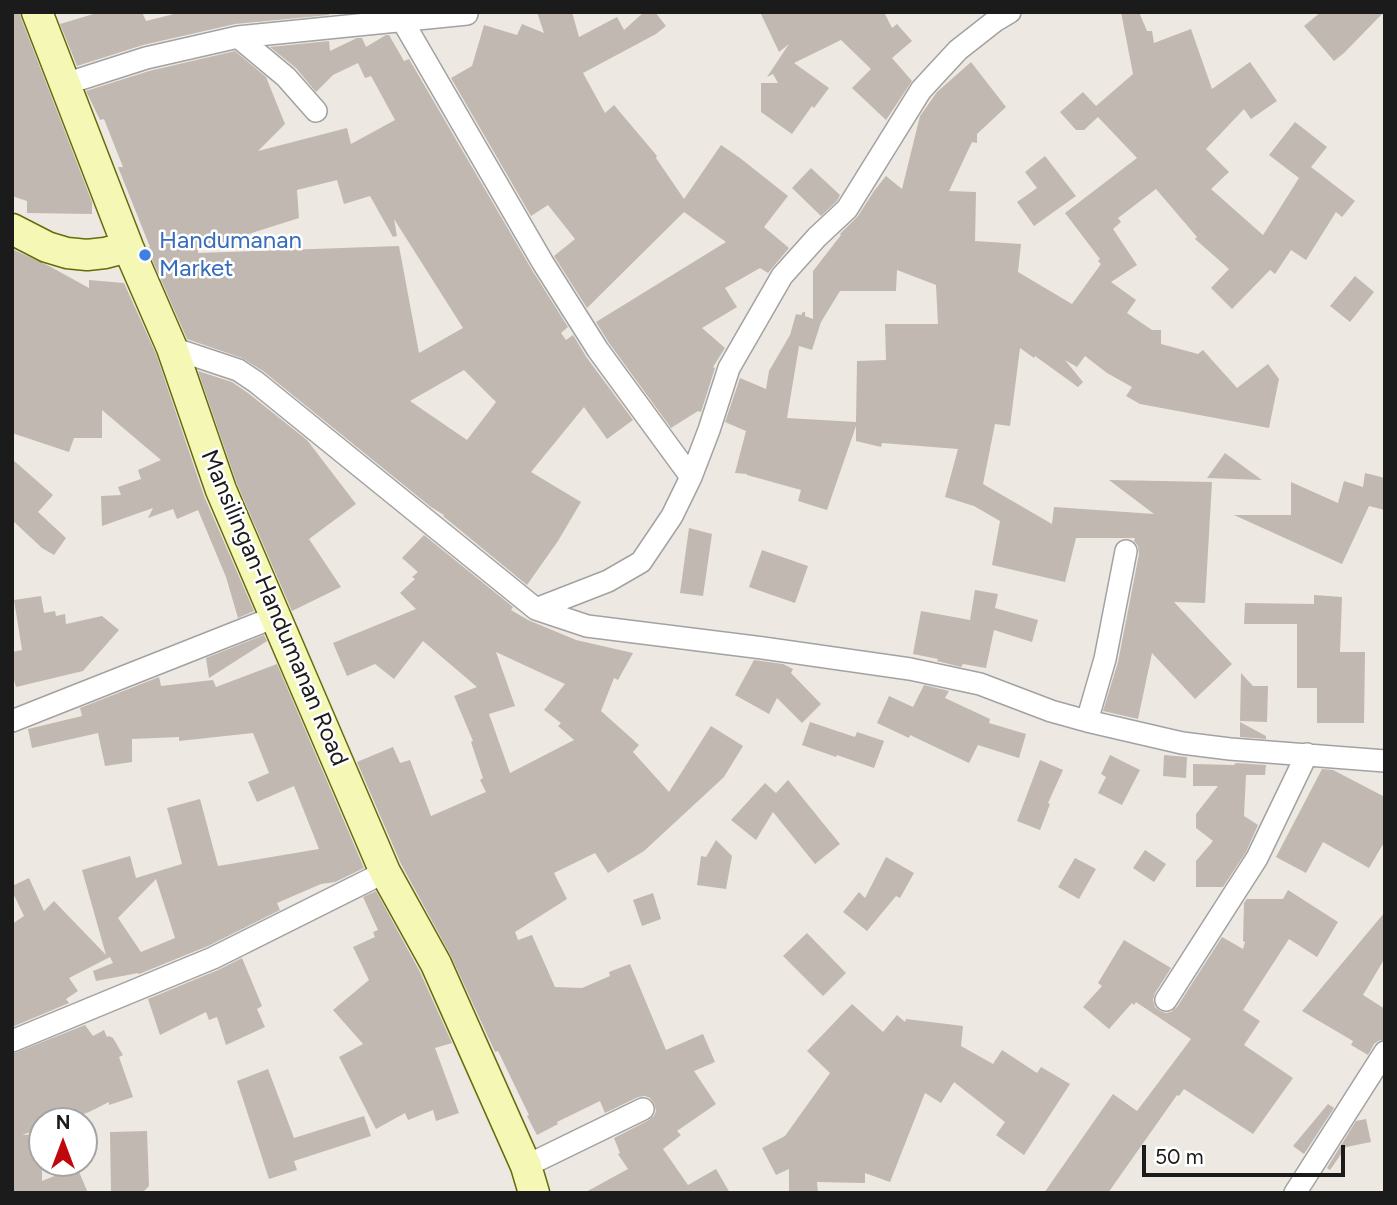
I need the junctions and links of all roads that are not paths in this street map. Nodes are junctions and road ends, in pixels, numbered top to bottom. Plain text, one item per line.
1 (37, 12) edge
2 (1010, 12) edge
3 (467, 14) dead end
4 (402, 20) junction
5 (238, 37) junction
6 (65, 83) junction
7 (316, 111) dead end
8 (12, 229) edge
9 (128, 247) junction
10 (172, 348) junction
11 (691, 477) junction
12 (1126, 551) dead end
13 (536, 609) junction
14 (275, 617) junction
15 (12, 721) edge
16 (1087, 721) junction
17 (1307, 754) junction
18 (1385, 761) edge
19 (385, 872) junction
20 (1166, 1000) dead end
21 (12, 1041) edge
22 (1385, 1052) edge
23 (643, 1109) dead end
24 (527, 1184) edge
25 (1295, 1193) edge

1 - 6 street, Mansilingan-Handumanan Road
2 - 11 street
3 - 4 street
4 - 5 street
4 - 11 street
5 - 6 street
5 - 7 street
6 - 9 street, Mansilingan-Handumanan Road
8 - 9 street
9 - 10 street, Mansilingan-Handumanan Road
10 - 13 street
10 - 14 street, Mansilingan-Handumanan Road
11 - 13 street
12 - 16 street
13 - 16 street
14 - 15 street
14 - 19 street, Mansilingan-Handumanan Road
16 - 17 street
17 - 18 street
17 - 20 street
19 - 21 street
19 - 24 street, Mansilingan-Handumanan Road
22 - 25 street
23 - 24 street

